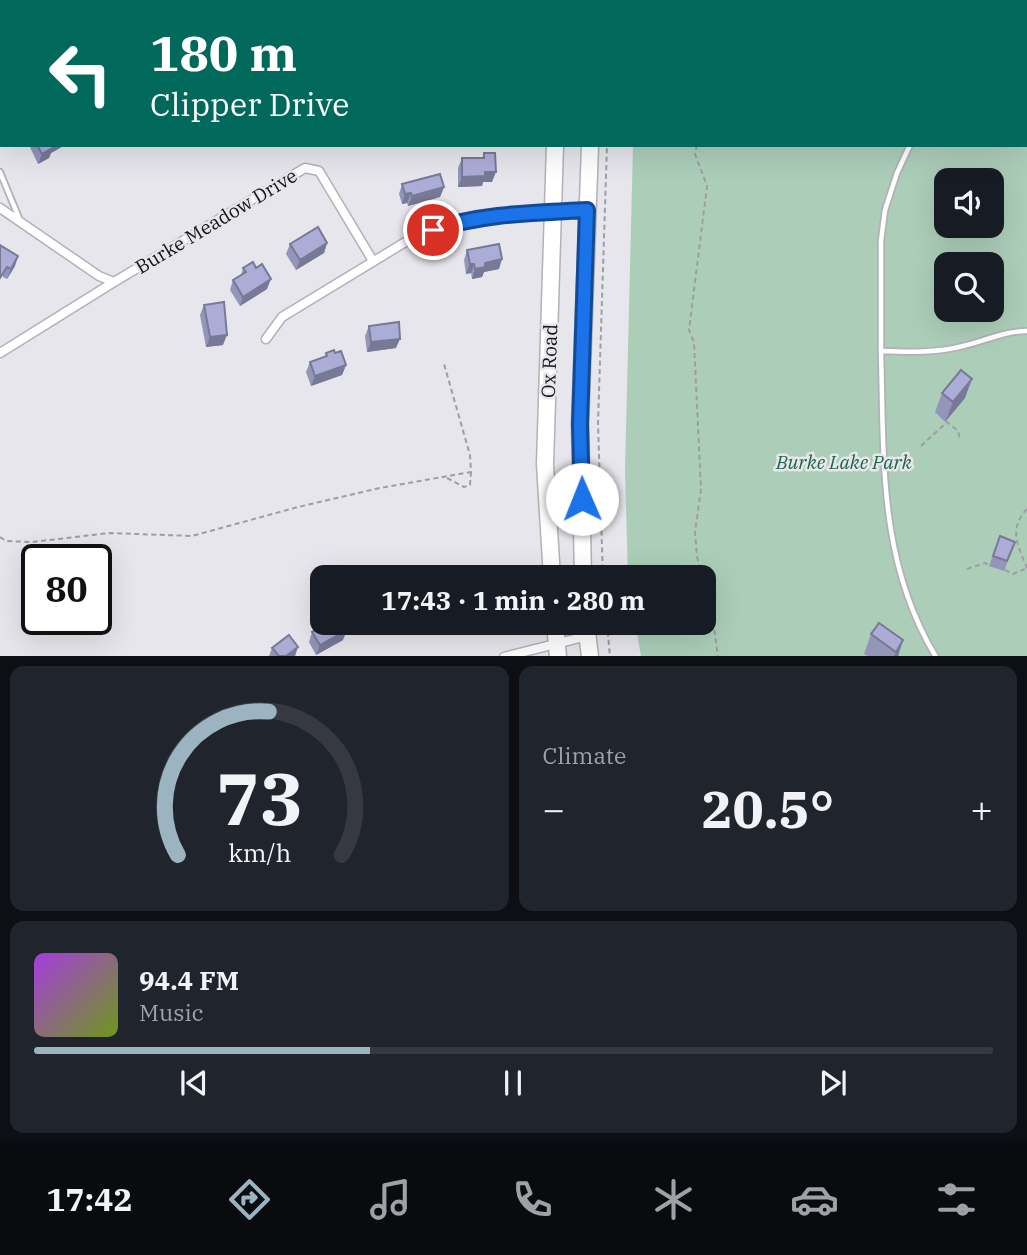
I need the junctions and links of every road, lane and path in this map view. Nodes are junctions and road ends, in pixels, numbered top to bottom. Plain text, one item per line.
1 (555, 147) edge
2 (590, 147) edge
3 (607, 147) edge
4 (697, 147) edge
5 (909, 147) edge
6 (0, 172) edge
7 (0, 208) edge
8 (587, 210) junction
9 (553, 212) junction
10 (21, 222) junction
11 (373, 261) junction
12 (114, 282) junction
13 (1027, 331) edge
14 (266, 339) dead end
15 (881, 351) junction
16 (0, 353) edge
17 (444, 364) dead end
18 (960, 439) dead end
19 (921, 446) dead end
20 (471, 472) junction
21 (446, 477) junction
22 (1027, 509) edge
23 (0, 537) edge
24 (551, 565) edge
25 (583, 565) edge
26 (603, 565) edge
27 (699, 565) edge
28 (994, 567) dead end
29 (1027, 568) edge
30 (967, 569) dead end
31 (1004, 570) dead end
32 (580, 635) edge
33 (588, 635) edge
34 (608, 635) edge
35 (715, 635) edge
36 (557, 650) edge
37 (504, 656) edge
38 (590, 656) edge
39 (610, 656) edge
40 (718, 656) edge
41 (936, 656) edge

1 - 9 highway, Ox Road
2 - 8 highway, Ox Road
3 - 26 path
4 - 27 path
5 - 15 lane
6 - 10 lane
7 - 10 street, Burke Meadow Drive
8 - 9 street
8 - 25 highway, Ox Road
9 - 11 street
9 - 24 highway, Ox Road
10 - 12 street, Burke Meadow Drive
11 - 12 street, Burke Meadow Drive
11 - 14 street
12 - 16 street, Burke Meadow Drive
13 - 15 lane
15 - 41 lane
17 - 20 path
18 - 19 path
20 - 21 path
20 - 21 path
21 - 23 path
22 - 29 path
28 - 30 path
29 - 31 path
32 - 36 street
33 - 38 highway
34 - 39 path
35 - 40 path
36 - 37 street

